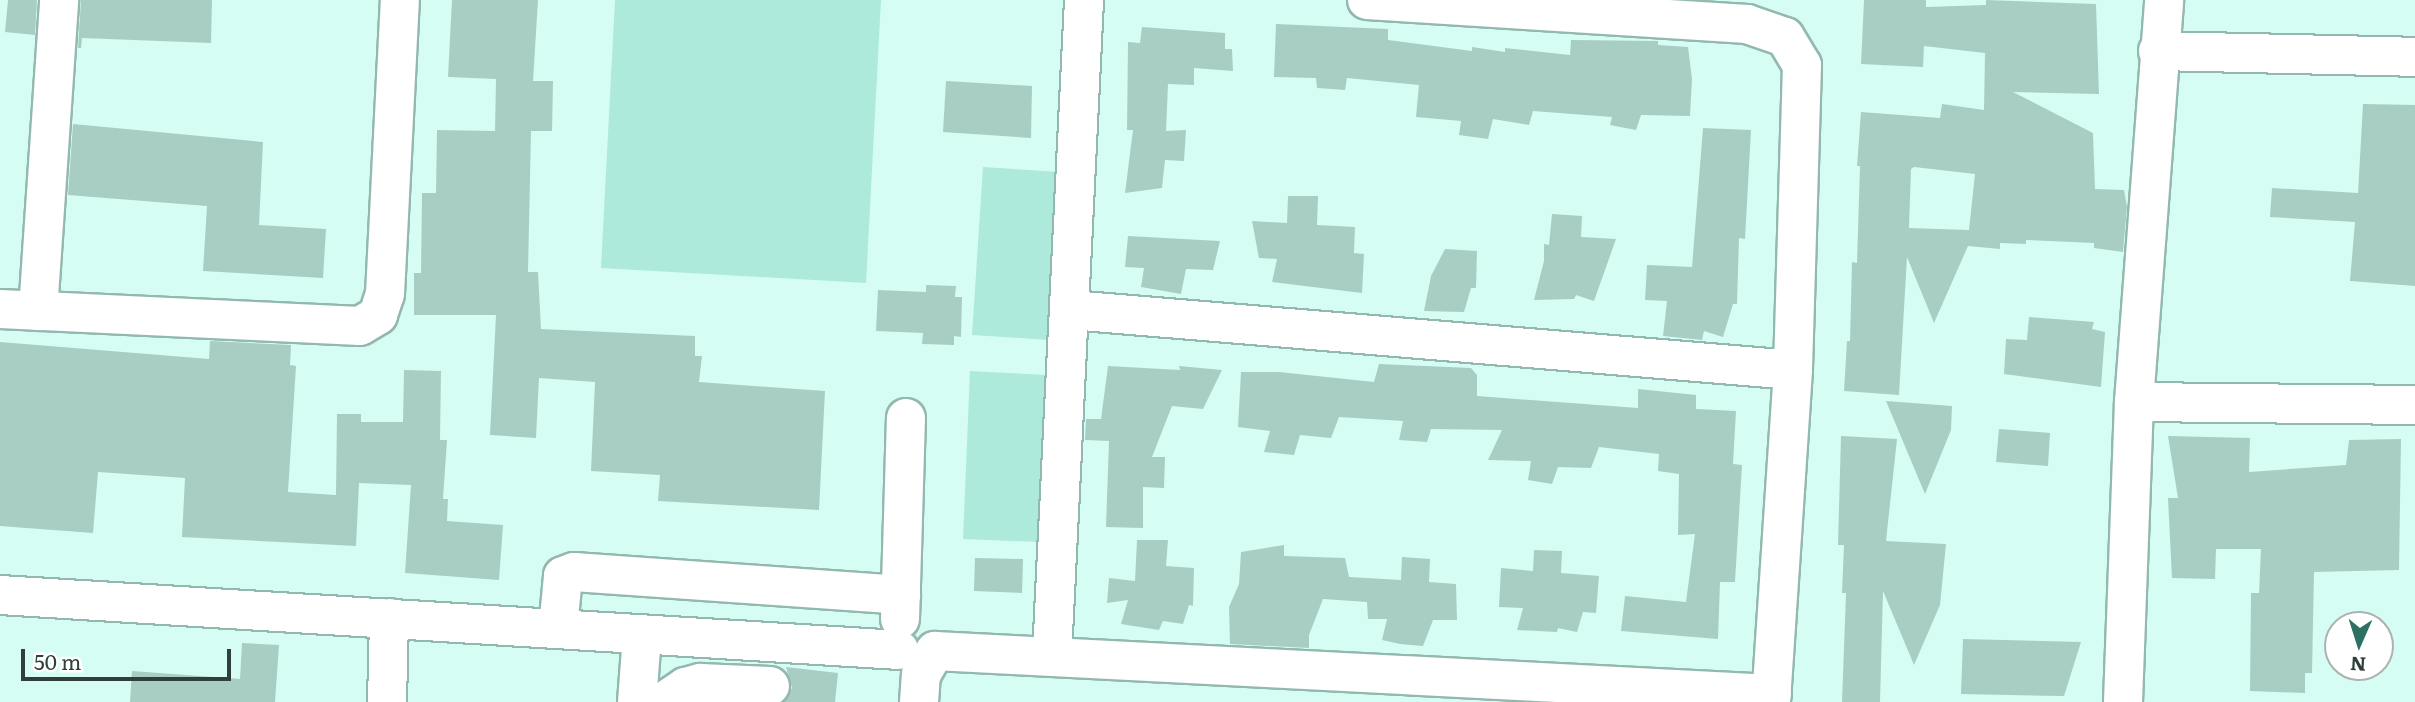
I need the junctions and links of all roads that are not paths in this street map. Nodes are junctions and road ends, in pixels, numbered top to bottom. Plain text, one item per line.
1 (59, 0) edge
2 (400, 0) edge
3 (1367, 0) edge
4 (2164, 0) edge
5 (1088, 1) edge
6 (2158, 51) junction
7 (2415, 57) edge
8 (0, 309) edge
9 (1071, 310) junction
10 (38, 311) junction
11 (1793, 370) junction
12 (2134, 402) junction
13 (2415, 405) edge
14 (906, 418) dead end
15 (0, 595) edge
16 (901, 595) junction
17 (389, 618) junction
18 (558, 629) junction
19 (642, 635) junction
20 (899, 650) junction
21 (1052, 655) junction
22 (770, 686) dead end
23 (1772, 698) edge
24 (387, 702) edge
25 (637, 702) edge
26 (663, 702) edge
27 (896, 702) edge
28 (919, 702) edge
29 (2123, 702) edge

1 - 10 street
2 - 10 street
3 - 11 street
4 - 6 street
5 - 9 street
6 - 7 street
6 - 12 street
8 - 10 street
9 - 11 street
9 - 21 street
11 - 23 street
12 - 13 street
12 - 29 street
14 - 16 street
15 - 17 street
16 - 18 street
16 - 20 street
17 - 18 street
17 - 24 street
18 - 19 street
19 - 20 street
19 - 25 street
20 - 27 street
21 - 23 street
21 - 28 street
22 - 26 street

